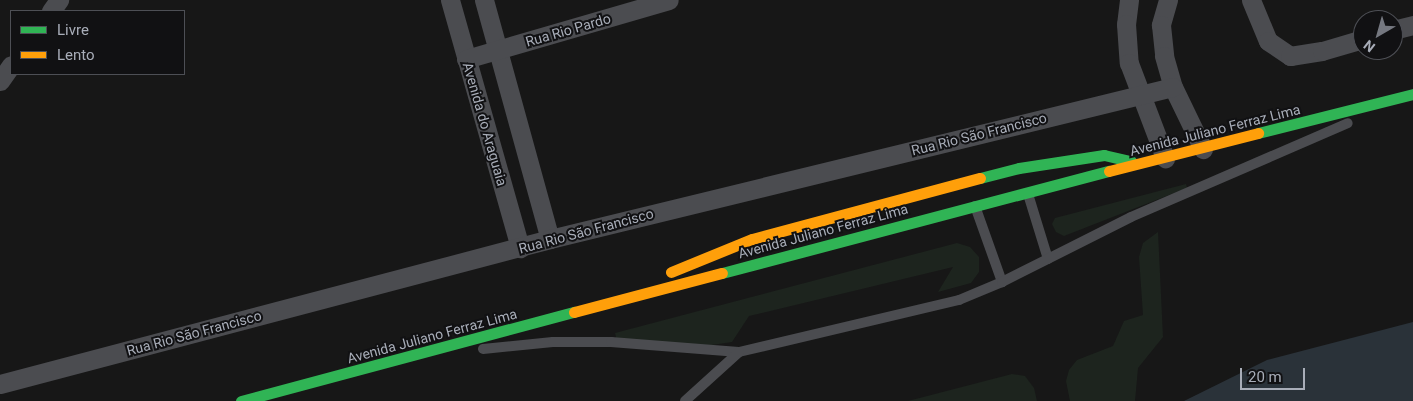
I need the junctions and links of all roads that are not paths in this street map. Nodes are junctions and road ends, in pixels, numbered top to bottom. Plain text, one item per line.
1 (450, 0) edge
2 (484, 0) edge
3 (669, 0) edge
4 (1129, 0) edge
5 (1168, 0) edge
6 (1253, 8) edge
7 (1353, 42) edge
8 (498, 50) junction
9 (466, 59) junction
10 (10, 66) edge
11 (0, 81) edge
12 (1173, 86) junction
13 (1139, 95) junction
14 (1413, 95) edge
15 (1203, 149) junction
16 (1165, 158) junction
17 (1145, 163) junction
18 (1019, 168) junction
19 (973, 193) junction
20 (1028, 194) junction
21 (550, 239) junction
22 (520, 248) junction
23 (1048, 259) junction
24 (1002, 282) junction
25 (585, 310) junction
26 (739, 352) junction
27 (407, 359) junction
28 (0, 384) edge
29 (241, 401) edge
30 (685, 401) edge

1 - 9 street, Avenida do Araguaia
2 - 8 street
3 - 8 street, Rua Rio Pardo
4 - 13 street
5 - 12 street
6 - 7 street
8 - 9 street, Rua Rio Pardo
8 - 21 street
9 - 22 street, Avenida do Araguaia
10 - 11 street
12 - 13 street, Rua Rio São Francisco
12 - 15 street
13 - 16 street
13 - 21 street, Rua Rio São Francisco
14 - 15 main road, Avenida Juliano Ferraz Lima
14 - 23 lane
15 - 16 main road, Avenida Juliano Ferraz Lima
16 - 17 main road, Avenida Juliano Ferraz Lima
17 - 18 main road
17 - 20 main road, Avenida Juliano Ferraz Lima
18 - 19 main road
18 - 20 main road
19 - 20 main road, Avenida Juliano Ferraz Lima
19 - 24 lane
19 - 25 main road, Avenida Juliano Ferraz Lima
19 - 25 main road
20 - 23 lane
21 - 22 street, Rua Rio São Francisco
22 - 28 street, Rua Rio São Francisco
23 - 24 lane
24 - 26 lane
25 - 27 main road, Avenida Juliano Ferraz Lima
26 - 27 lane
26 - 30 lane
27 - 29 main road, Avenida Juliano Ferraz Lima

